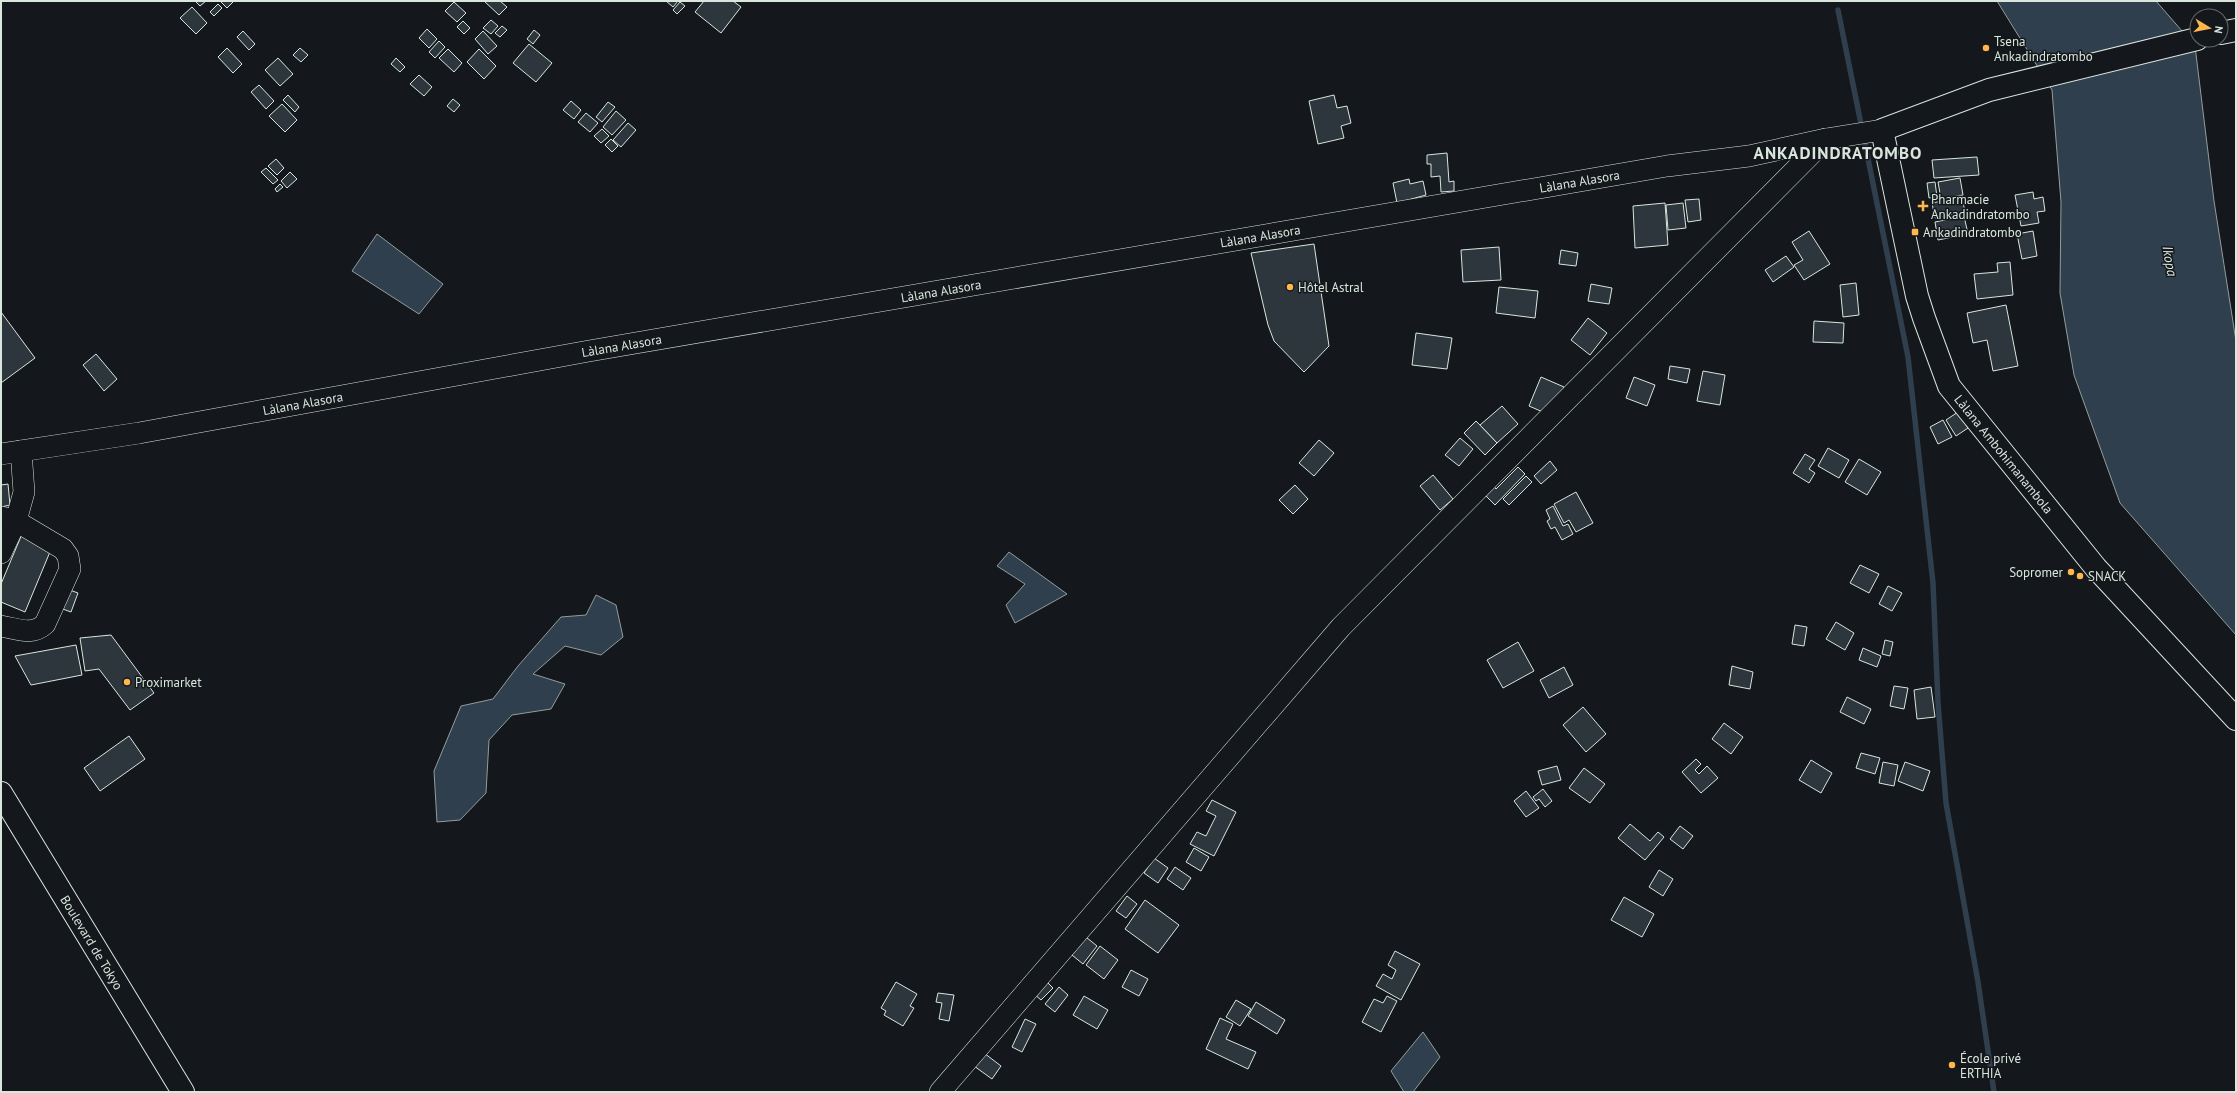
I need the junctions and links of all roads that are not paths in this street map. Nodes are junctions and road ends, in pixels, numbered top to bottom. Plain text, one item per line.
1 (2189, 41) edge
2 (1882, 130) junction
3 (1826, 139) junction
4 (11, 453) edge
5 (8, 519) edge
6 (1, 553) edge
7 (1, 626) edge
8 (2236, 719) edge
9 (1, 793) edge
10 (183, 1092) edge
11 (940, 1092) edge

1 - 2 main road
2 - 3 street, Làlana Alasora
2 - 8 main road, Làlana Ambohimanambola
3 - 4 street, Làlana Alasora
3 - 11 street
4 - 5 street
5 - 6 street
5 - 7 street
9 - 10 main road, Boulevard de Tokyo

